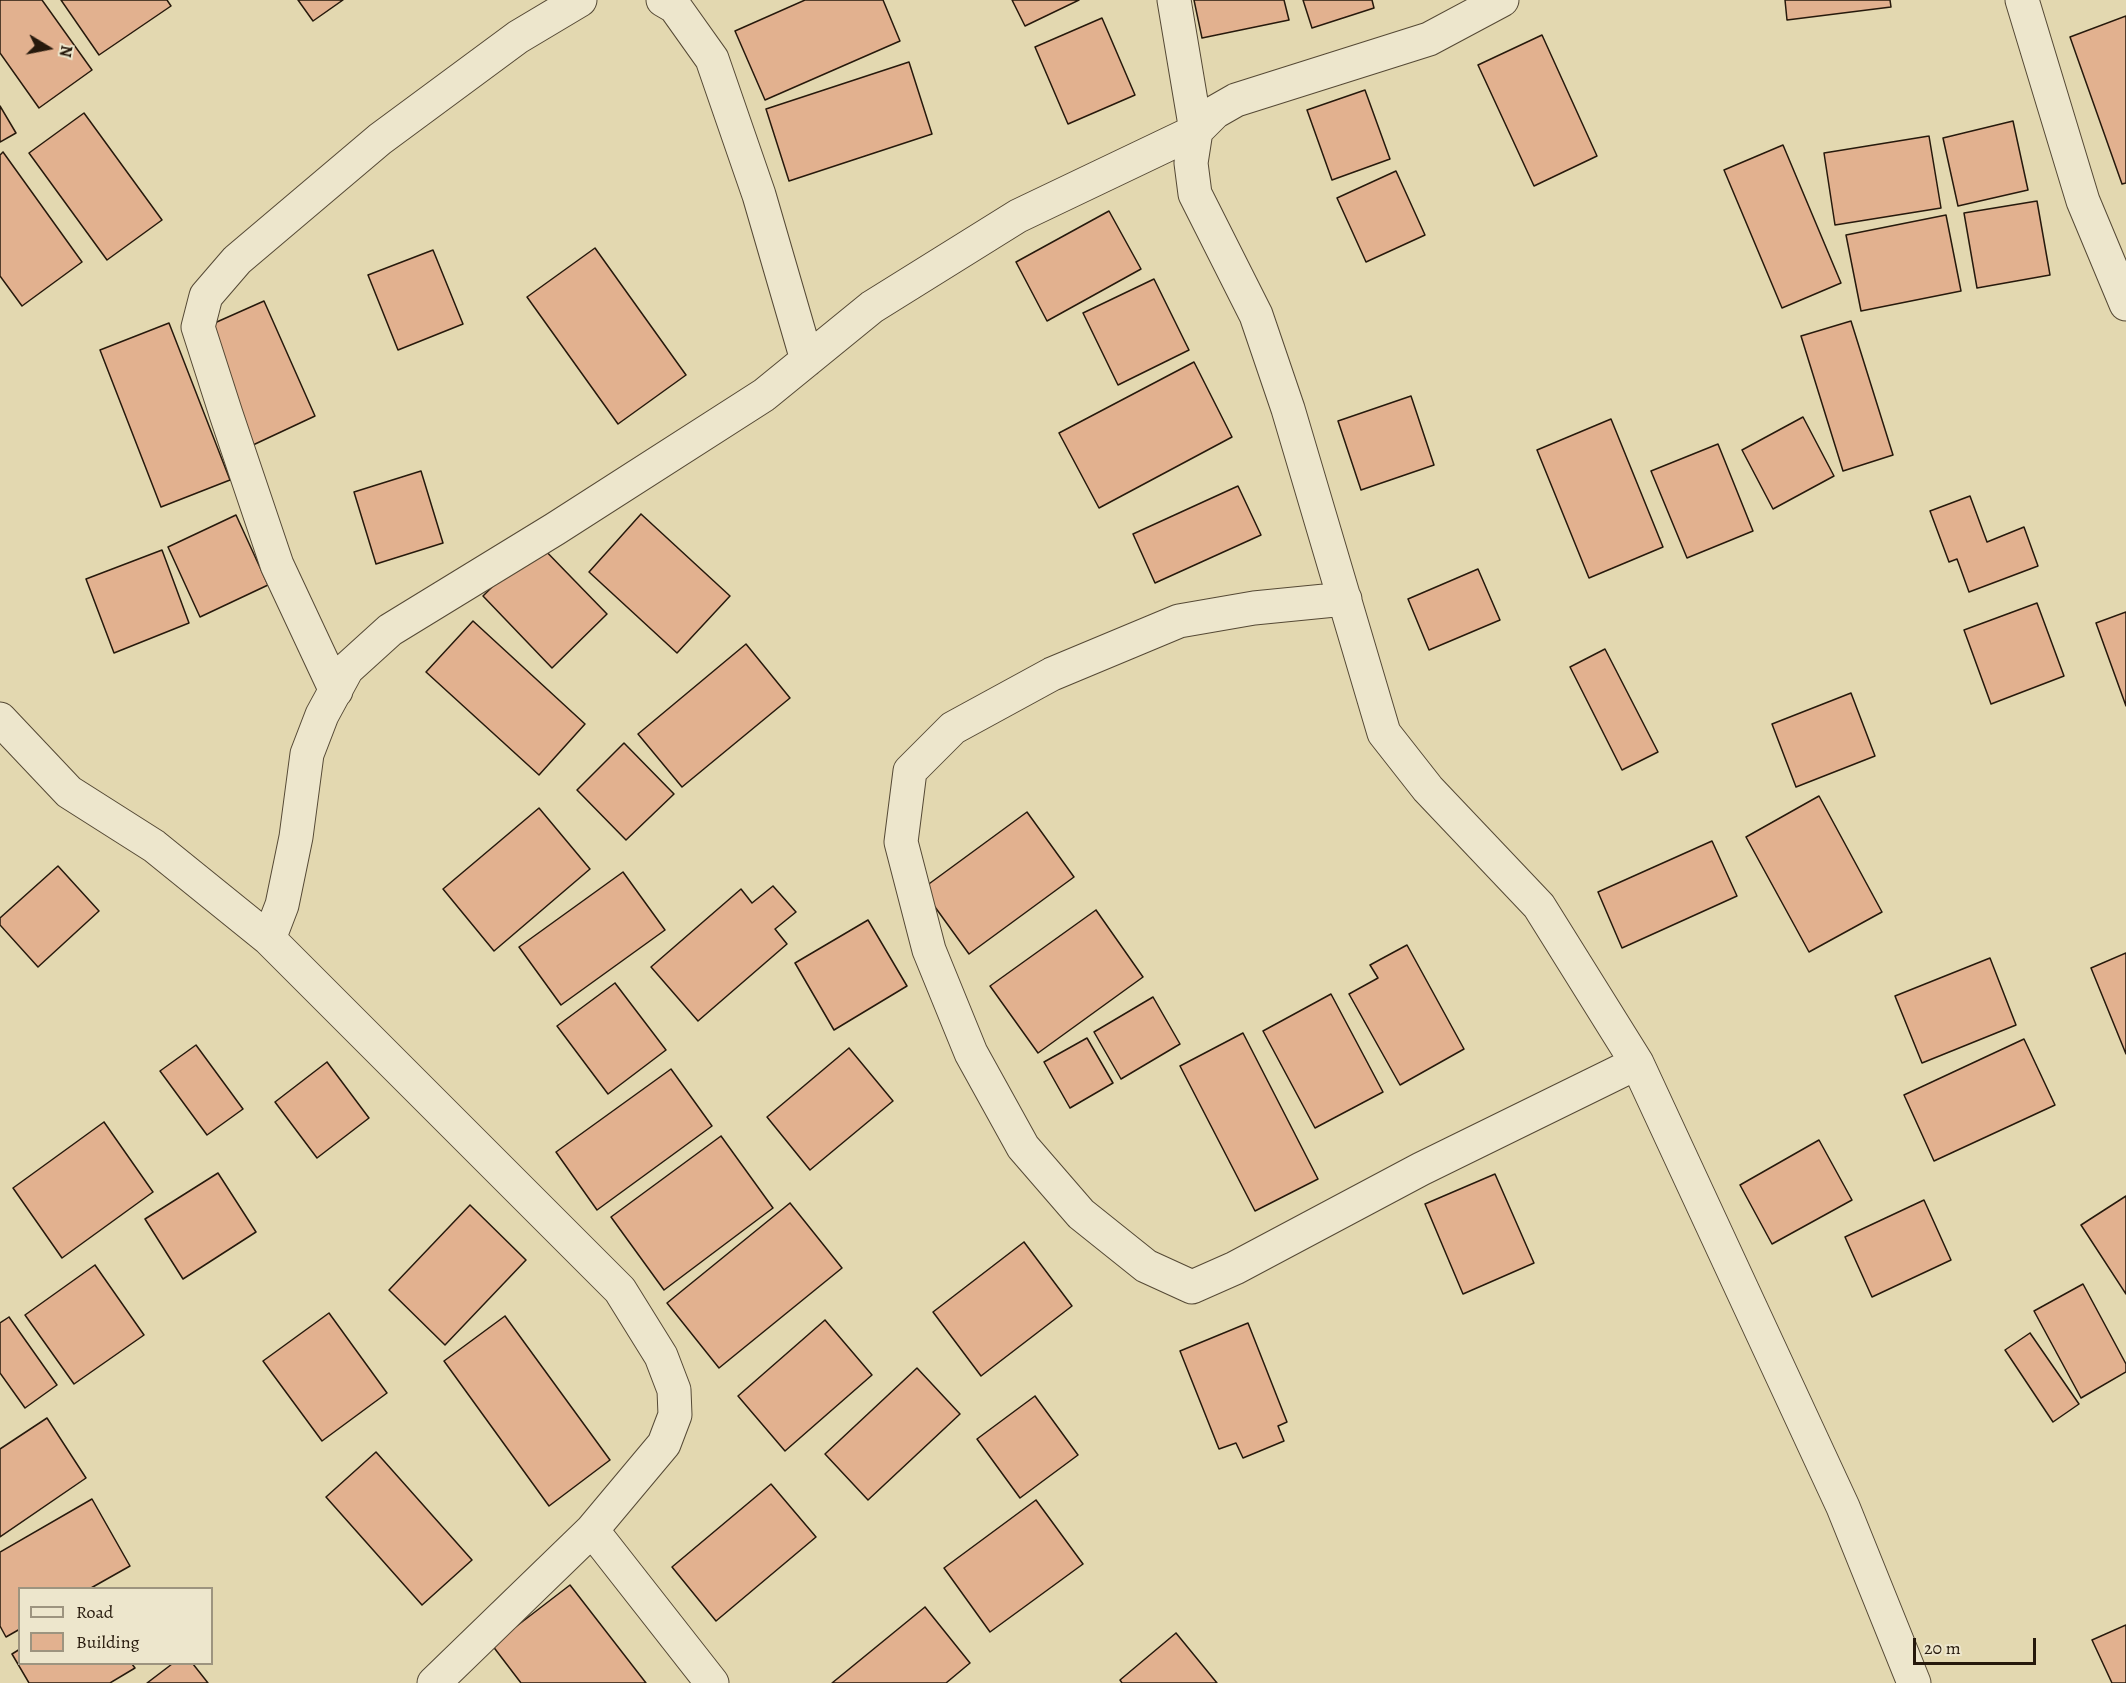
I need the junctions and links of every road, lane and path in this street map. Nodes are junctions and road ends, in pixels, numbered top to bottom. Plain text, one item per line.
1 (580, 0) edge
2 (663, 0) edge
3 (1173, 0) edge
4 (1502, 0) edge
5 (2022, 0) edge
6 (1196, 131) junction
7 (2126, 303) edge
8 (807, 360) junction
9 (1345, 599) junction
10 (336, 691) junction
11 (0, 719) edge
12 (269, 939) junction
13 (1637, 1064) junction
14 (592, 1530) junction
15 (434, 1683) edge
16 (712, 1683) edge
17 (1914, 1683) edge

1 - 10 street
2 - 8 street
3 - 6 street
4 - 6 street
5 - 7 street
6 - 8 street
6 - 9 street
8 - 10 street
9 - 13 street
9 - 13 street
10 - 12 street
11 - 12 street
12 - 14 street
13 - 17 street
14 - 15 street
14 - 16 street

